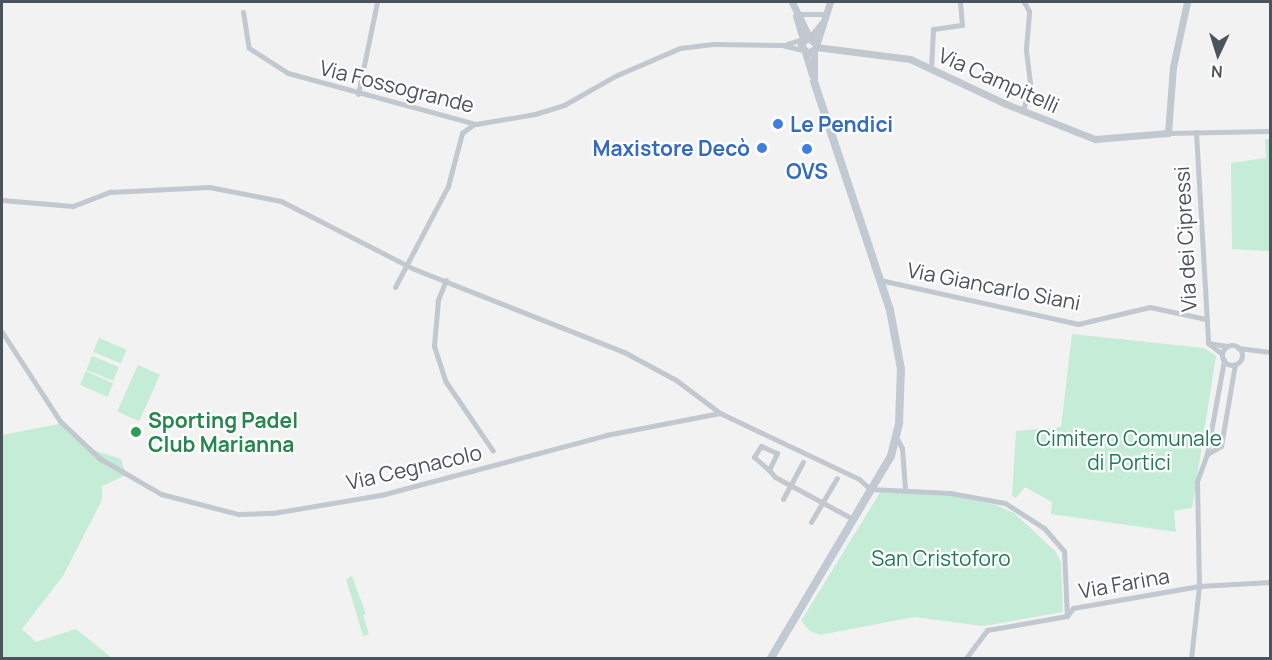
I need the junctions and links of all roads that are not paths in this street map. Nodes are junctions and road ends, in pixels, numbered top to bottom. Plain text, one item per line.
1 (377, 2) edge
2 (792, 2) edge
3 (830, 2) edge
4 (960, 2) edge
5 (1024, 2) edge
6 (1187, 2) edge
7 (243, 12) dead end
8 (800, 14) junction
9 (826, 14) junction
10 (812, 42) junction
11 (782, 45) junction
12 (804, 51) junction
13 (931, 69) junction
14 (814, 81) junction
15 (358, 94) junction
16 (1023, 111) junction
17 (476, 124) junction
18 (1270, 131) edge
19 (1196, 132) junction
20 (1167, 133) junction
21 (2, 200) edge
22 (407, 264) junction
23 (446, 280) junction
24 (880, 280) junction
25 (395, 287) dead end
26 (1206, 319) junction
27 (2, 332) edge
28 (1208, 343) junction
29 (1227, 346) junction
30 (1238, 348) junction
31 (1259, 351) junction
32 (1270, 352) edge
33 (1223, 357) junction
34 (1241, 358) junction
35 (1235, 364) junction
36 (720, 413) junction
37 (897, 439) junction
38 (493, 451) dead end
39 (1207, 454) junction
40 (803, 462) dead end
41 (769, 470) junction
42 (837, 478) dead end
43 (792, 483) junction
44 (870, 489) junction
45 (905, 489) junction
46 (783, 499) dead end
47 (824, 502) junction
48 (853, 519) junction
49 (811, 522) dead end
50 (1270, 582) edge
51 (1199, 586) junction
52 (1066, 616) junction
53 (771, 658) edge
54 (966, 658) edge
55 (1191, 658) edge

1 - 15 street
2 - 8 street
2 - 10 street
3 - 9 street
4 - 13 street
5 - 16 street
6 - 20 street
7 - 15 street, Via Fossogrande
8 - 9 street
8 - 10 street
9 - 10 street
10 - 11 street
10 - 12 street
10 - 12 street, Via Campitelli
10 - 13 street, Via Campitelli
10 - 14 street
11 - 12 street
11 - 17 street, Via Fossogrande
12 - 14 street
13 - 16 street, Via Campitelli
14 - 24 main road
15 - 17 street, Via Fossogrande
16 - 20 street, Via Campitelli
17 - 22 street
18 - 19 street
19 - 20 street
19 - 26 street, Via dei Cipressi
21 - 22 street
22 - 23 street
22 - 25 street
23 - 36 street
23 - 38 street
24 - 26 street, Via Giancarlo Siani
24 - 37 main road
26 - 28 street, Via dei Cipressi
27 - 36 street, Via Cegnacolo
28 - 29 street
28 - 33 street
29 - 30 street
29 - 33 street
30 - 31 street
30 - 34 street
31 - 32 street
31 - 34 street
33 - 35 street
33 - 39 street
34 - 35 street
35 - 39 street
36 - 44 street
37 - 44 main road
37 - 45 street
39 - 51 street
40 - 43 street
41 - 41 street
41 - 43 street
42 - 47 street
43 - 46 street
43 - 47 street
44 - 45 street
44 - 48 main road
45 - 52 street
47 - 48 street
47 - 49 street
48 - 53 main road
50 - 51 street
51 - 52 street, Via Farina
51 - 55 street, Via Farina
52 - 54 street, Via Farina

